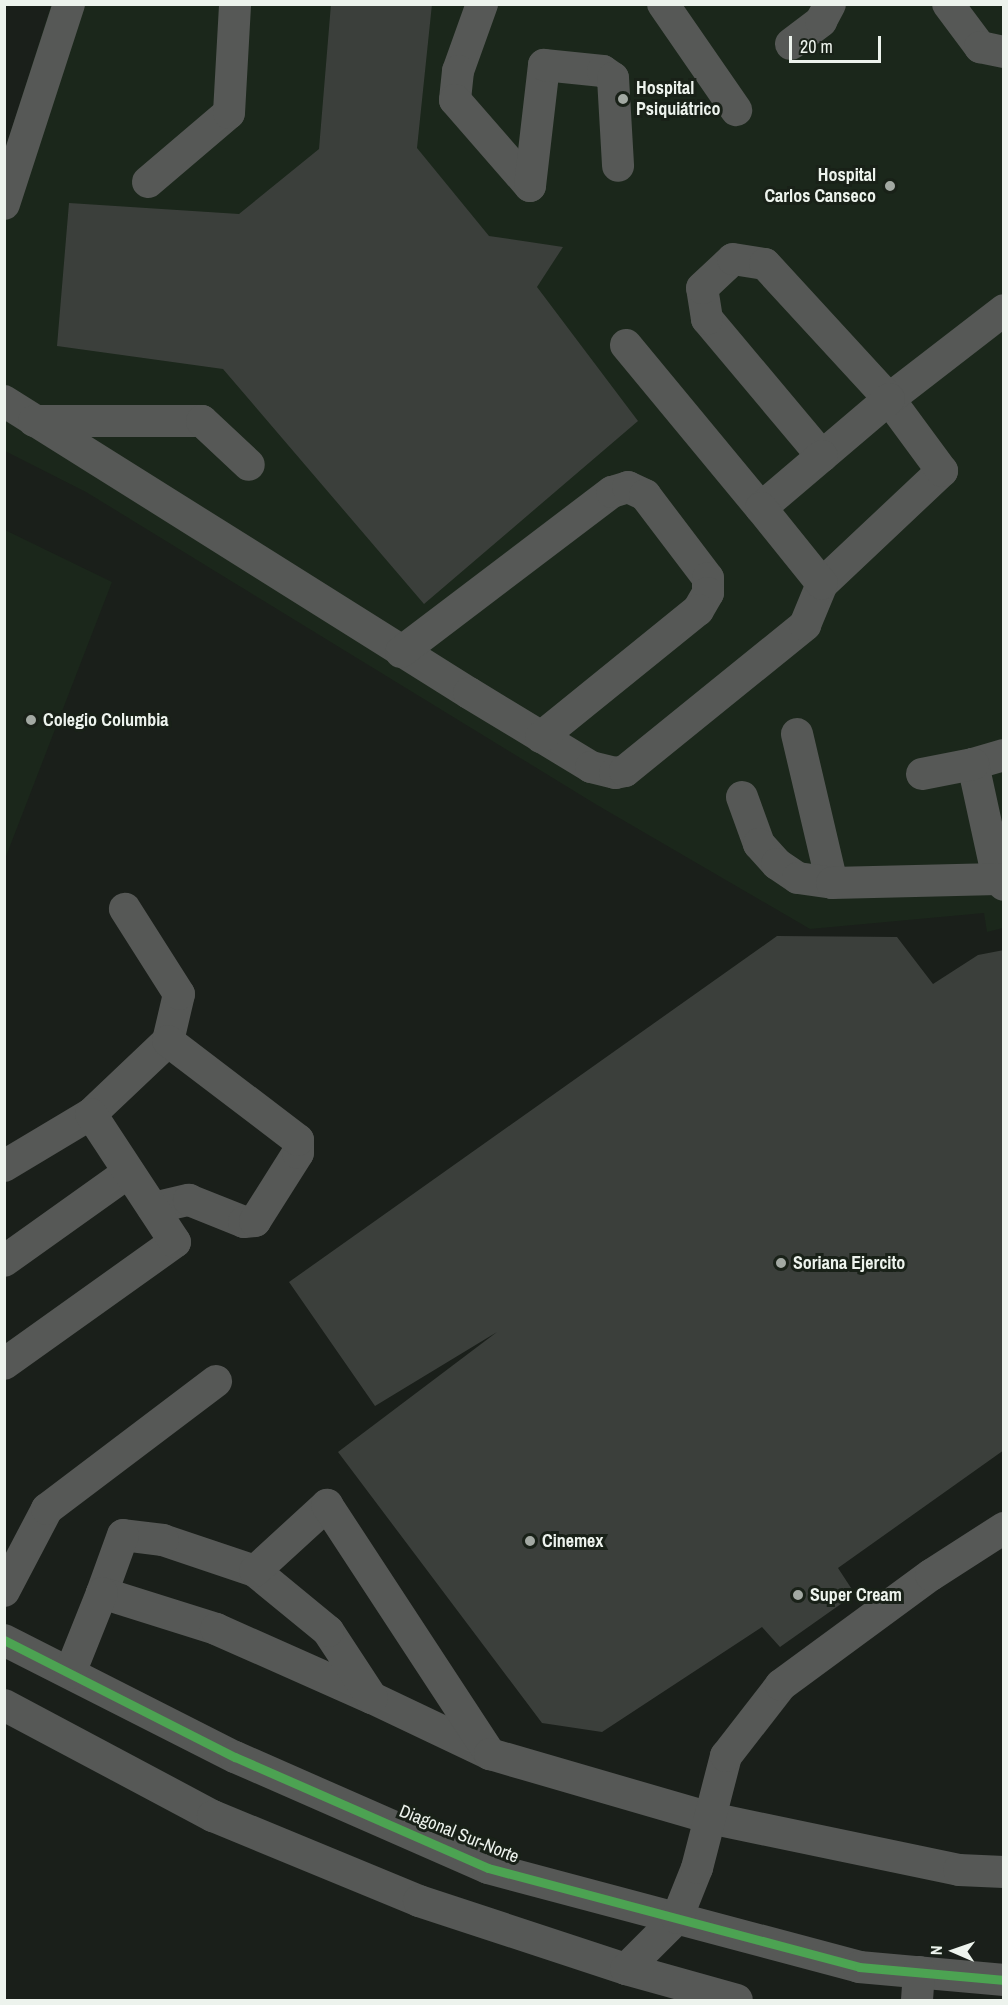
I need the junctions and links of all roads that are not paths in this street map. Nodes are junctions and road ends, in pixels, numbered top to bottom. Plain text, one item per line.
1 (69, 4) edge
2 (235, 4) edge
3 (482, 4) edge
4 (663, 4) edge
5 (830, 4) edge
6 (948, 4) edge
7 (791, 44) dead end
8 (1004, 52) edge
9 (736, 110) dead end
10 (618, 166) dead end
11 (148, 182) dead end
12 (4, 204) edge
13 (1004, 310) edge
14 (626, 345) dead end
15 (889, 399) junction
16 (4, 401) edge
17 (34, 421) junction
18 (822, 456) junction
19 (249, 465) dead end
20 (761, 508) junction
21 (822, 584) junction
22 (401, 652) junction
23 (797, 734) dead end
24 (542, 737) junction
25 (1004, 755) edge
26 (973, 764) junction
27 (922, 774) dead end
28 (742, 796) dead end
29 (1001, 882) edge
30 (832, 883) junction
31 (125, 909) dead end
32 (168, 1041) junction
33 (91, 1114) junction
34 (4, 1166) edge
35 (129, 1172) junction
36 (153, 1208) junction
37 (4, 1261) edge
38 (4, 1364) edge
39 (216, 1381) dead end
40 (1002, 1533) edge
41 (255, 1571) junction
42 (4, 1591) edge
43 (102, 1593) junction
44 (4, 1640) edge
45 (70, 1673) junction
46 (372, 1698) junction
47 (4, 1705) edge
48 (490, 1754) junction
49 (710, 1818) junction
50 (1004, 1872) edge
51 (677, 1918) junction
52 (626, 1969) junction
53 (1004, 1980) edge
54 (918, 1986) edge
55 (737, 2001) edge

1 - 12 street
2 - 11 street
3 - 10 street
4 - 9 street
5 - 7 street
6 - 8 street
13 - 15 street
14 - 20 street
15 - 18 street
15 - 18 street
15 - 21 street
16 - 17 street
17 - 19 street
17 - 22 street
18 - 20 street
20 - 21 street
21 - 24 street
22 - 24 street
22 - 24 street
23 - 30 street
25 - 26 street
26 - 27 street
26 - 29 street
28 - 30 street
29 - 30 street
31 - 32 street
32 - 33 street
32 - 36 street
33 - 34 street
33 - 35 street
35 - 36 street
35 - 37 street
36 - 38 street
39 - 42 street
40 - 49 street
41 - 43 street
41 - 46 street
41 - 48 street
43 - 45 street
43 - 46 street
44 - 45 street, Diagonal Sur-Norte
45 - 51 street, Diagonal Sur-Norte
46 - 48 street
47 - 52 street
48 - 49 street
49 - 50 street
49 - 51 street
51 - 52 street
51 - 54 street, Diagonal Sur-Norte
52 - 55 street
53 - 54 street, Diagonal Sur-Norte

